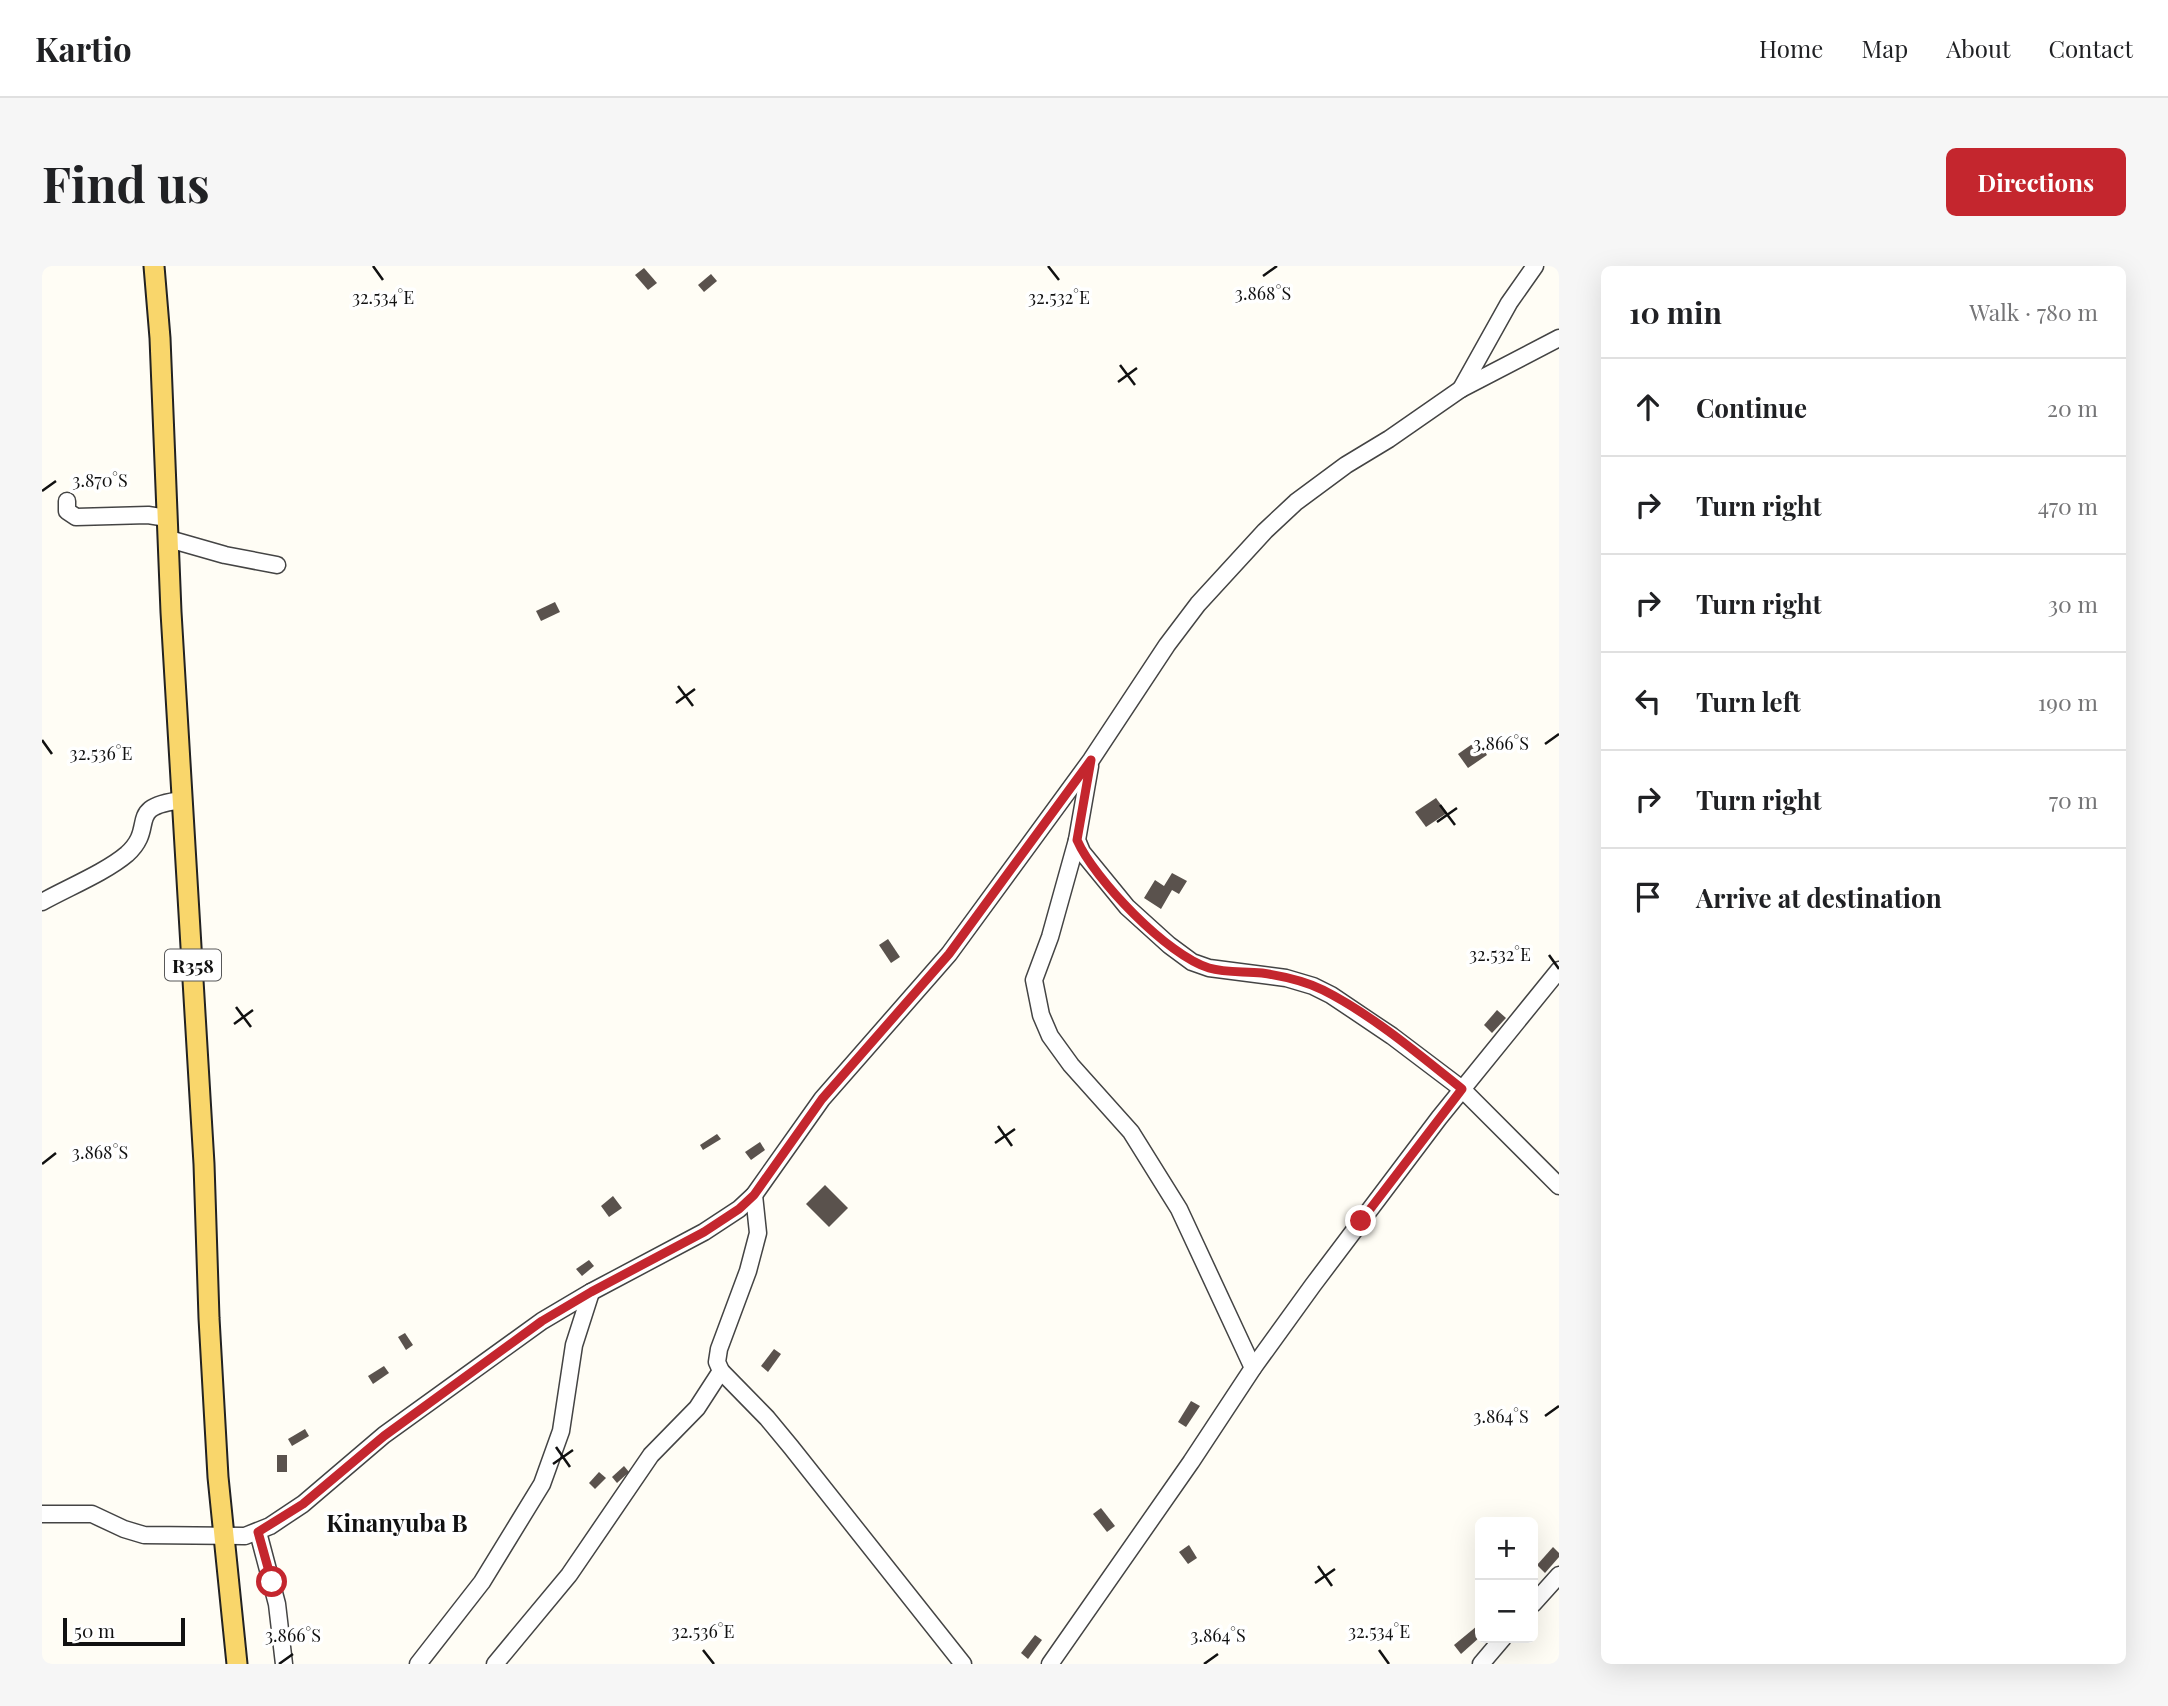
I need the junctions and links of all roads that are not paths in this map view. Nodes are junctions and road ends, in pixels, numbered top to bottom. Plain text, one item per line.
1 (154, 266) edge
2 (1535, 266) edge
3 (1559, 338) edge
4 (1461, 389) junction
5 (67, 500) dead end
6 (167, 518) junction
7 (169, 539) junction
8 (277, 565) dead end
9 (1091, 760) junction
10 (183, 800) junction
11 (1077, 840) junction
12 (42, 902) edge
13 (1559, 970) edge
14 (1462, 1089) junction
15 (1559, 1186) edge
16 (754, 1195) junction
17 (591, 1292) junction
18 (1253, 1368) junction
19 (721, 1371) junction
20 (42, 1514) edge
21 (258, 1532) junction
22 (223, 1535) junction
23 (1559, 1574) edge
24 (1538, 1598) edge
25 (1499, 1643) edge
26 (237, 1664) edge
27 (284, 1664) edge
28 (418, 1664) edge
29 (495, 1664) edge
30 (963, 1664) edge
31 (1050, 1664) edge
32 (1481, 1664) edge

1 - 6 main road, R358
2 - 4 street
3 - 4 street
4 - 9 street
5 - 6 street
6 - 7 main road, R358
7 - 8 street
7 - 10 main road, R358
9 - 11 street
9 - 16 street
10 - 12 street
10 - 22 main road, R358
11 - 14 street
11 - 18 street
13 - 14 street
14 - 15 street
14 - 18 street
16 - 17 street
16 - 19 street
17 - 21 street
17 - 28 street
18 - 31 street
19 - 29 street
19 - 30 street
20 - 22 street
21 - 22 street
21 - 27 street
22 - 26 main road, R358
23 - 24 street
25 - 32 street

